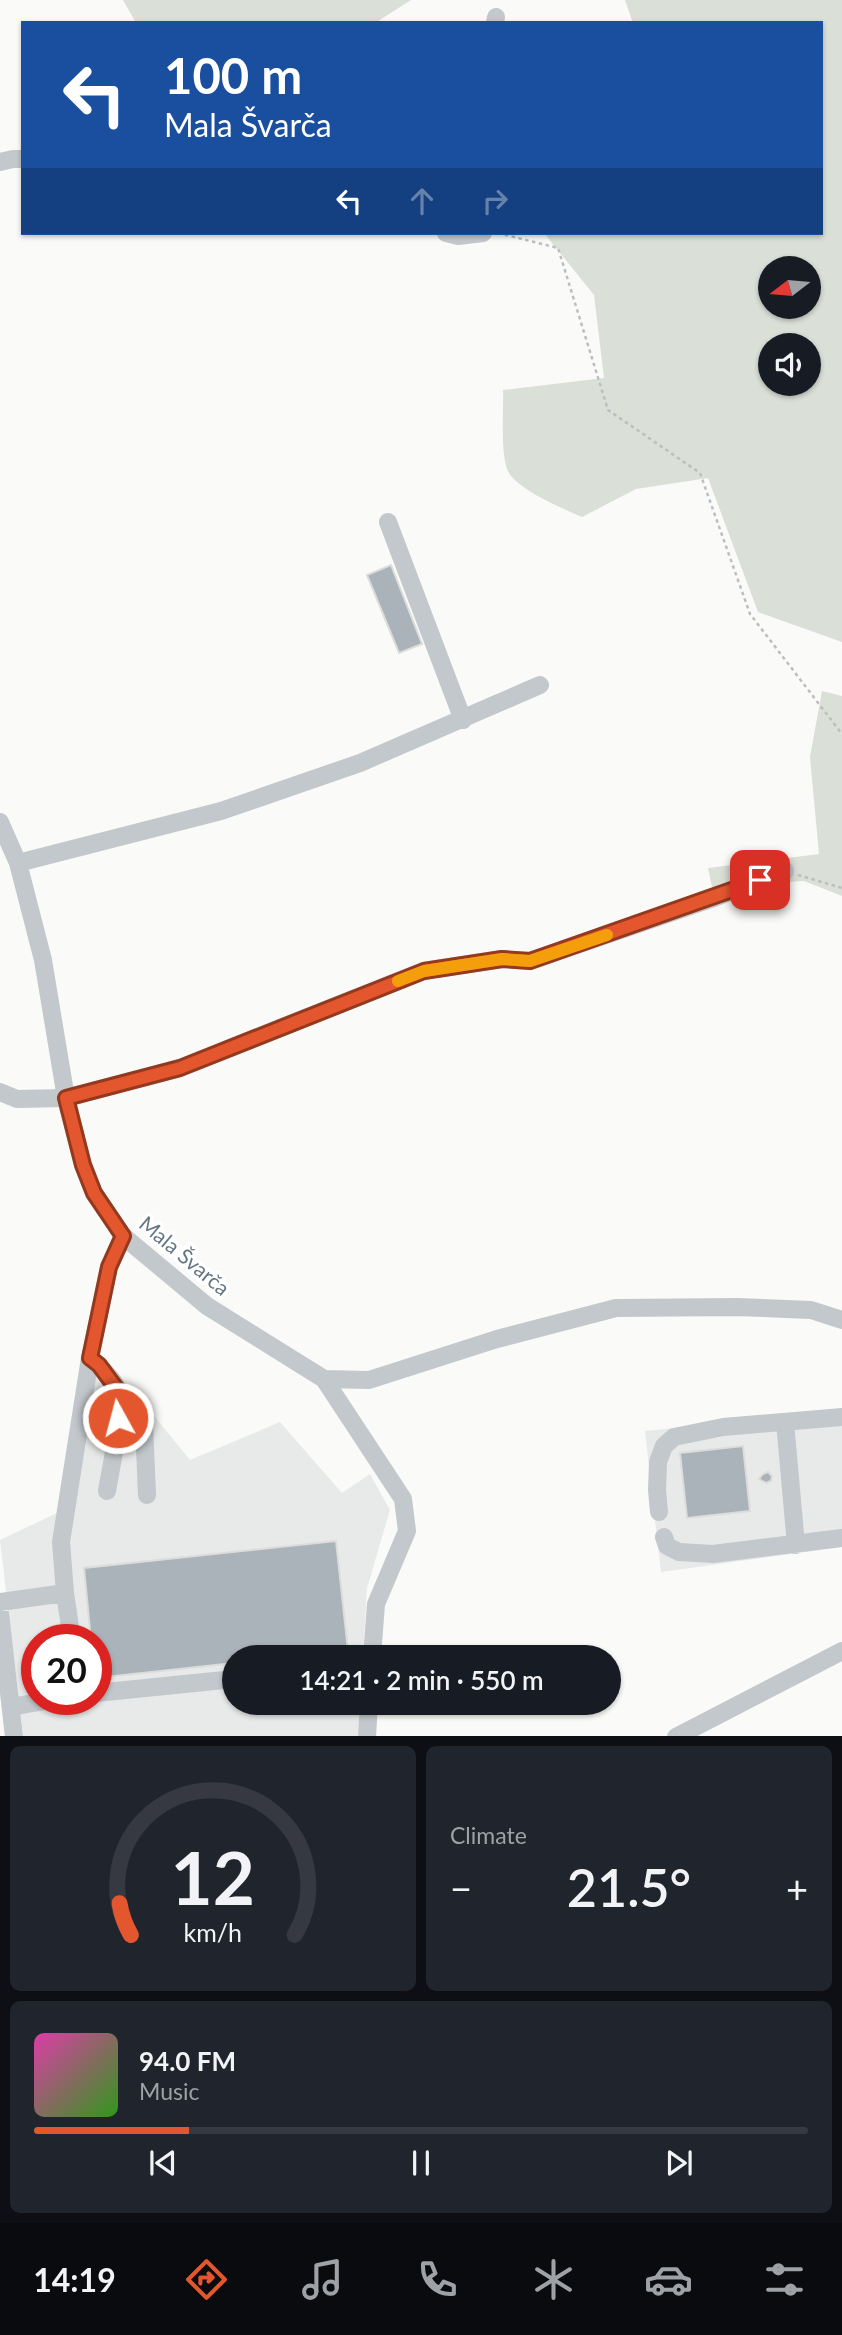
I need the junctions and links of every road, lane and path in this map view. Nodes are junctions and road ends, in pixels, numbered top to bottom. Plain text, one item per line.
1 (21, 159) edge
2 (0, 162) edge
3 (506, 235) edge
4 (388, 522) dead end
5 (540, 685) dead end
6 (463, 720) junction
7 (842, 734) edge
8 (0, 824) edge
9 (18, 863) junction
10 (785, 871) joint
11 (842, 888) edge
12 (0, 1092) edge
13 (66, 1098) junction
14 (123, 1236) junction
15 (842, 1320) edge
16 (90, 1358) junction
17 (324, 1379) junction
18 (119, 1392) junction
19 (842, 1417) edge
20 (785, 1422) junction
21 (107, 1492) dead end
22 (147, 1495) dead end
23 (659, 1512) dead end
24 (664, 1537) dead end
25 (842, 1538) edge
26 (796, 1545) junction
27 (65, 1593) junction
28 (0, 1602) edge
29 (0, 1613) edge
30 (70, 1624) edge
31 (373, 1645) edge
32 (842, 1651) edge
33 (222, 1680) edge
34 (112, 1691) edge
35 (21, 1705) edge
36 (11, 1707) junction
37 (368, 1715) edge
38 (14, 1736) edge
39 (367, 1736) edge
40 (678, 1736) edge

1 - 2 street
3 - 7 path
4 - 6 street
5 - 6 street
6 - 9 street
8 - 9 street, Mala Švarča
9 - 13 street, Mala Švarča
10 - 11 path
10 - 13 street
12 - 13 street
13 - 14 street, Mala Švarča
14 - 16 street
14 - 17 street, Mala Švarča
15 - 17 street
16 - 18 street
16 - 27 street
17 - 31 street, Mala Švarča
18 - 21 street
18 - 22 street
19 - 20 street
20 - 23 street
20 - 26 street
24 - 26 street
25 - 26 street
27 - 28 street
27 - 30 street
29 - 36 street
32 - 40 street
33 - 34 street
35 - 36 street
36 - 38 street
37 - 39 street

